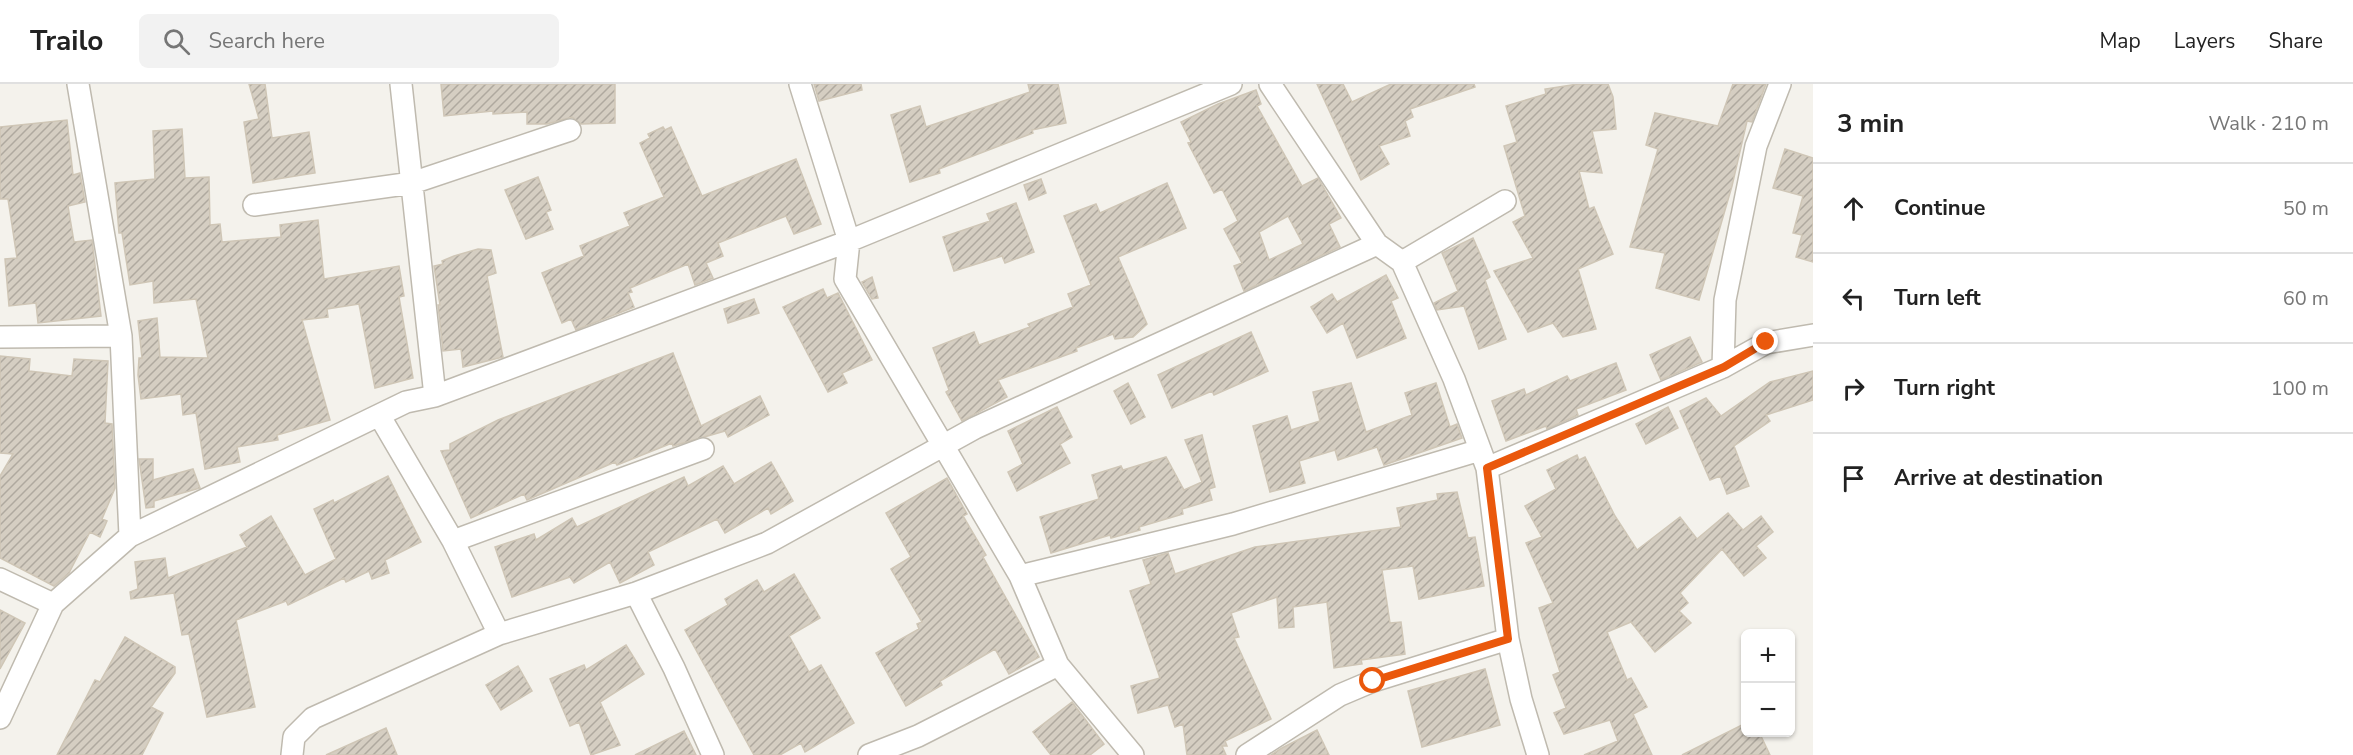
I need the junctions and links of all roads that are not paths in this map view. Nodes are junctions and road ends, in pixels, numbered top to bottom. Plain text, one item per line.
1 (78, 84) edge
2 (401, 84) edge
3 (800, 84) edge
4 (1231, 84) edge
5 (1269, 84) edge
6 (1780, 84) edge
7 (570, 130) dead end
8 (412, 183) junction
9 (1506, 201) dead end
10 (254, 205) dead end
11 (849, 241) junction
12 (1377, 244) junction
13 (1402, 262) junction
14 (1813, 335) edge
15 (121, 336) junction
16 (0, 337) edge
17 (1724, 367) junction
18 (435, 396) junction
19 (379, 415) junction
20 (941, 446) junction
21 (703, 449) dead end
22 (1484, 459) junction
23 (130, 536) junction
24 (453, 541) junction
25 (1020, 576) junction
26 (0, 579) edge
27 (636, 593) junction
28 (53, 604) junction
29 (499, 634) junction
30 (1508, 639) junction
31 (1058, 665) junction
32 (0, 718) edge
33 (292, 755) edge
34 (713, 755) edge
35 (869, 755) edge
36 (1133, 755) edge
37 (1246, 755) edge
38 (1538, 755) edge

1 - 15 street
2 - 8 street
3 - 11 street
4 - 11 street
5 - 12 street
6 - 17 street
7 - 8 street
8 - 10 street
8 - 18 street
9 - 13 street
11 - 18 street
11 - 20 street
12 - 13 street
12 - 20 street
13 - 22 street
14 - 17 street
15 - 16 street
15 - 23 street
17 - 22 street
18 - 19 street
19 - 23 street
19 - 24 street
20 - 25 street
20 - 27 street
21 - 24 street
22 - 25 street
22 - 30 street
23 - 28 street
24 - 29 street
25 - 31 street
26 - 28 street
27 - 29 street
27 - 34 street
28 - 32 street
29 - 33 street
30 - 37 street
30 - 38 street
31 - 35 street
31 - 36 street

